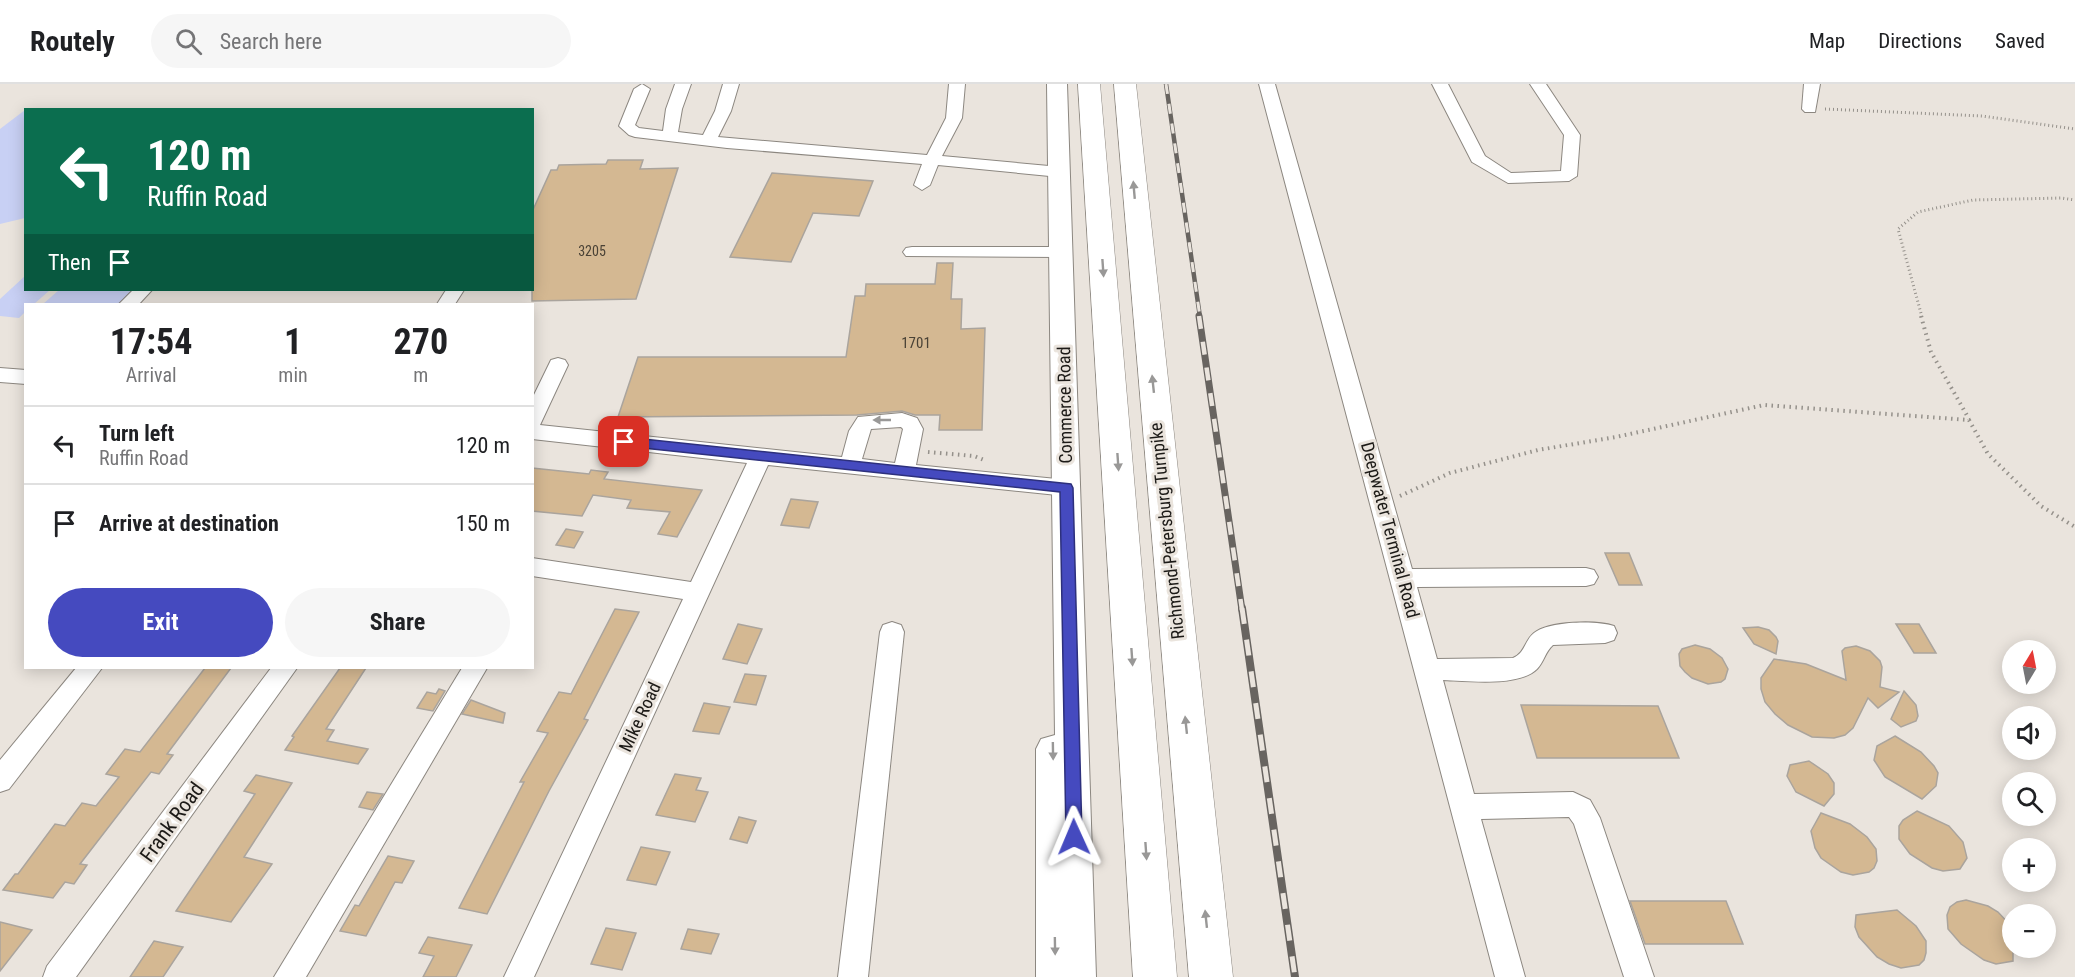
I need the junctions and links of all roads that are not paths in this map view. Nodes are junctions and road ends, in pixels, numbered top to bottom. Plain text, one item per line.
1 (683, 84) edge
2 (731, 84) edge
3 (957, 84) edge
4 (1045, 84) edge
5 (1057, 84) edge
6 (1089, 84) edge
7 (1125, 84) edge
8 (1267, 84) edge
9 (1440, 84) edge
10 (1538, 84) edge
11 (1812, 84) edge
12 (642, 89) dead end
13 (1810, 109) road end
14 (670, 135) junction
15 (708, 141) junction
16 (932, 160) junction
17 (1054, 171) junction
18 (922, 184) dead end
19 (912, 252) dead end
20 (1054, 252) junction
21 (142, 291) edge
22 (129, 303) edge
23 (558, 365) dead end
24 (0, 375) edge
25 (24, 377) edge
26 (534, 418) edge
27 (534, 432) edge
28 (760, 458) junction
29 (850, 466) junction
30 (904, 472) junction
31 (1058, 487) junction
32 (534, 569) edge
33 (1586, 577) dead end
34 (1403, 578) junction
35 (698, 592) junction
36 (892, 632) dead end
37 (1605, 633) dead end
38 (89, 669) edge
39 (284, 669) edge
40 (475, 669) edge
41 (1428, 670) junction
42 (0, 780) edge
43 (1465, 807) junction
44 (58, 977) edge
45 (289, 977) edge
46 (519, 977) edge
47 (853, 977) edge
48 (1055, 977) edge
49 (1077, 977) edge
50 (1155, 977) edge
51 (1211, 977) edge
52 (1510, 977) edge
53 (1639, 977) edge

1 - 14 street
2 - 15 street
3 - 16 street
4 - 17 main road, Commerce Road
5 - 17 main road, Commerce Road
6 -> 50 highway
51 -> 7 highway, Richmond-Petersburg Turnpike
8 - 34 street, Deepwater Terminal Road
9 - 10 street
11 - 13 street
12 - 14 street
14 - 15 street
15 - 16 street
16 - 17 street
16 - 18 street
17 - 20 main road, Commerce Road
19 - 20 street
20 - 31 main road, Commerce Road
21 - 22 street
23 - 26 street
24 - 25 street
27 - 28 street
28 - 29 street
28 - 35 street, Mike Road
29 - 30 street
30 -> 29 street
30 - 31 street
31 -> 48 main road, Commerce Road
31 - 49 main road, Commerce Road
32 - 35 street
33 - 34 street
34 - 41 street, Deepwater Terminal Road
35 - 46 street, Mike Road
36 - 47 street
37 - 41 street
38 - 42 street
39 - 44 street, Frank Road
40 - 45 street
41 - 43 street, Deepwater Terminal Road
43 - 52 street, Deepwater Terminal Road
43 - 53 street

